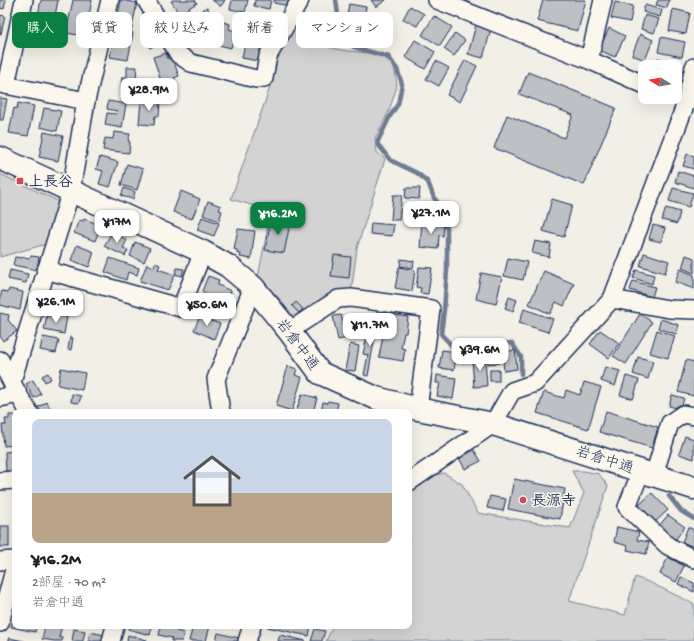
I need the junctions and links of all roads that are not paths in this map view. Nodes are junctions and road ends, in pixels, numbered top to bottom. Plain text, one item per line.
1 (24, 0) edge
2 (110, 0) edge
3 (146, 0) edge
4 (300, 0) edge
5 (437, 0) edge
6 (603, 0) edge
7 (589, 60) junction
8 (694, 67) edge
9 (638, 82) edge
10 (3, 85) edge
11 (86, 101) junction
12 (684, 102) edge
13 (1, 159) edge
14 (71, 191) junction
15 (203, 252) junction
16 (46, 270) junction
17 (253, 287) junction
18 (612, 299) junction
19 (694, 310) edge
20 (289, 331) junction
21 (0, 360) edge
22 (15, 388) junction
23 (0, 398) edge
24 (26, 409) edge
25 (221, 409) edge
26 (418, 409) junction
27 (694, 416) edge
28 (493, 424) junction
29 (647, 473) junction
30 (12, 480) edge
31 (412, 480) edge
32 (0, 482) edge
33 (694, 488) edge
34 (694, 559) edge
35 (12, 560) edge
36 (0, 561) edge
37 (11, 596) edge
38 (0, 623) edge

1 - 10 street
2 - 11 street
3 - 4 street
5 - 7 street
6 - 7 street
7 - 9 street
8 - 12 street
10 - 11 street
11 - 14 street
12 - 18 street
13 - 14 street, 岩倉中通
14 - 15 street, 岩倉中通
14 - 16 street
15 - 16 street
15 - 17 street, 岩倉中通
16 - 22 street
17 - 20 street, 岩倉中通
17 - 25 street
18 - 19 street
18 - 28 street
20 - 26 street, 岩倉中通
20 - 26 street
21 - 22 street
22 - 23 street
22 - 24 street
26 - 28 street, 岩倉中通
27 - 29 street
28 - 29 street, 岩倉中通
28 - 31 street
29 - 33 street, 岩倉中通
29 - 34 street
30 - 32 street
35 - 36 street
37 - 38 street

